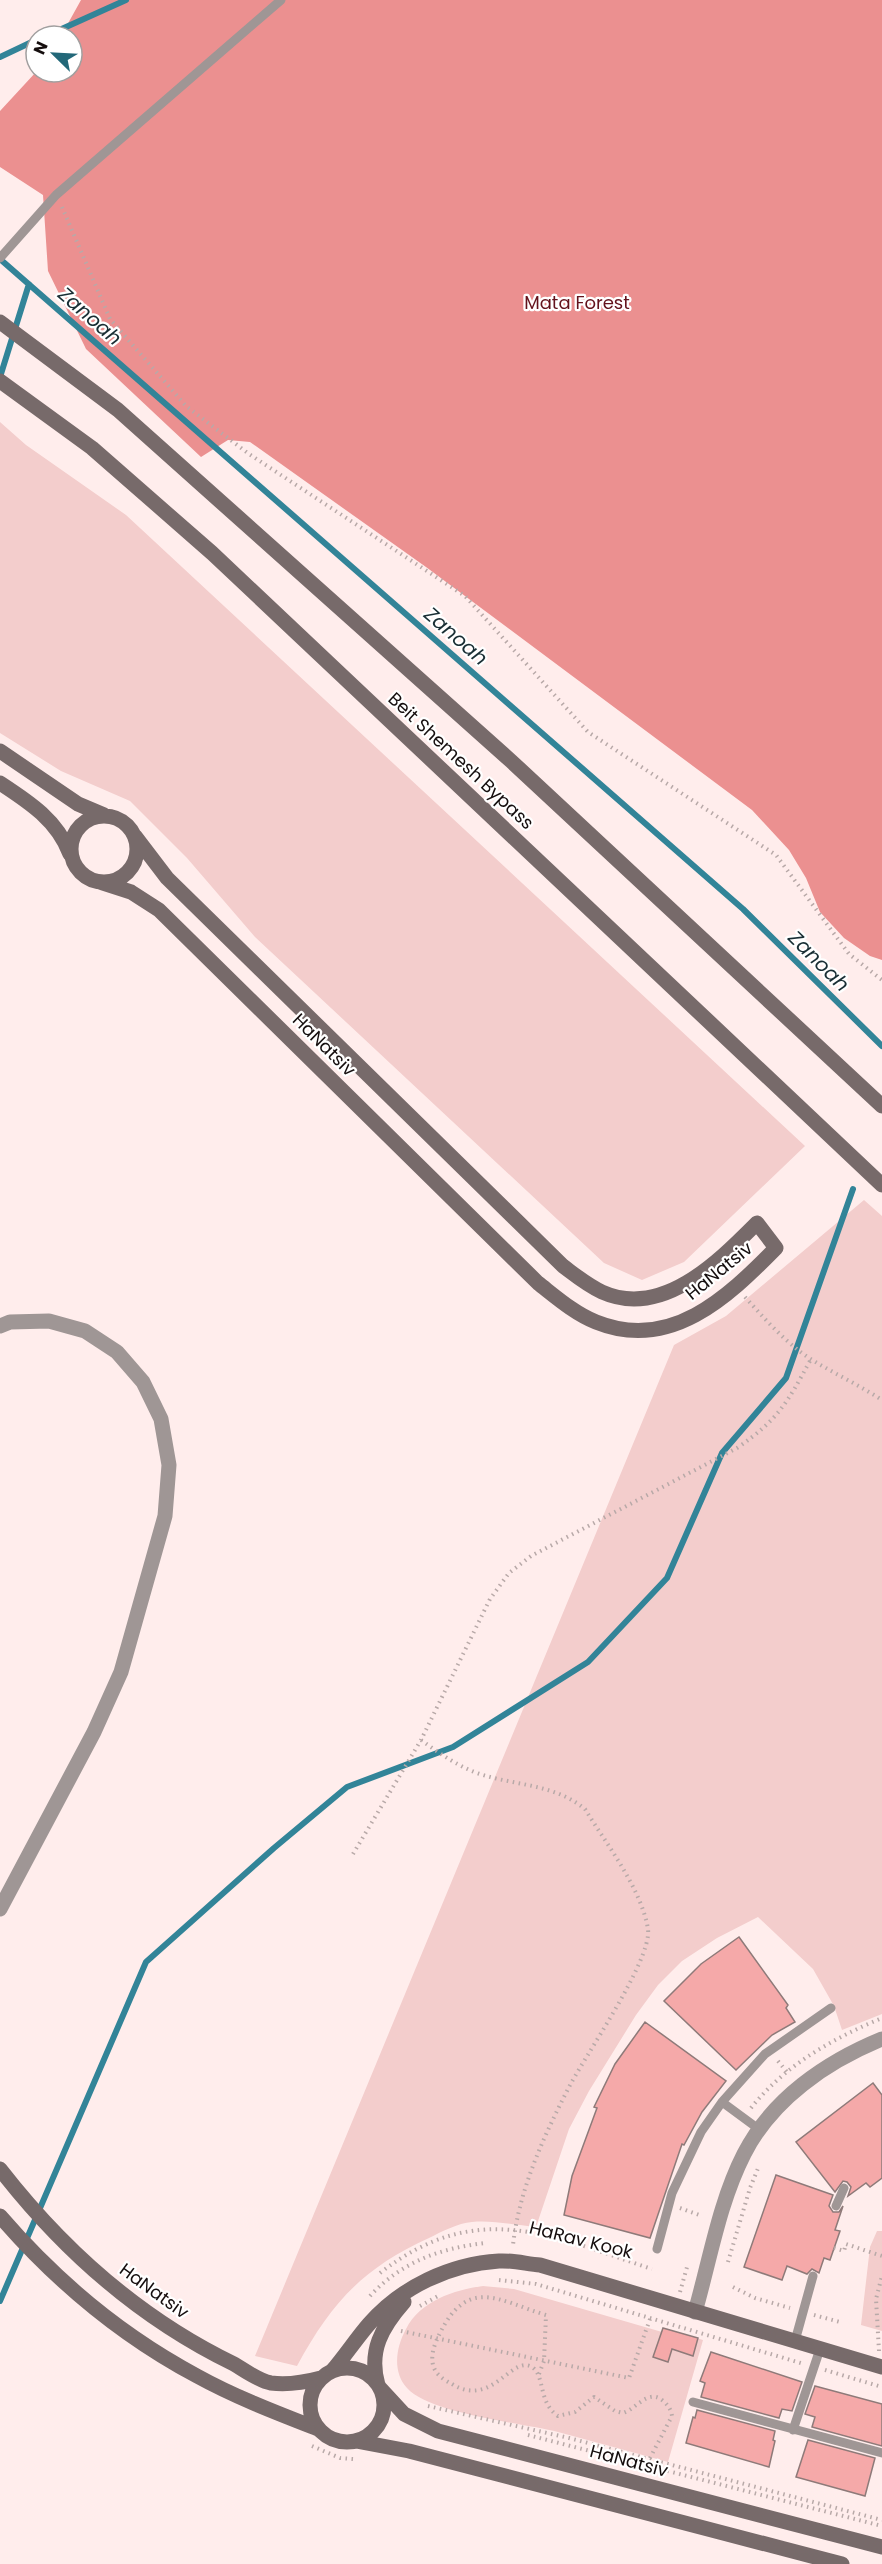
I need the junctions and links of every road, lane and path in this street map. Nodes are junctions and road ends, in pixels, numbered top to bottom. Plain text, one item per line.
1 (281, 0) edge
2 (56, 195) junction
3 (0, 258) edge
4 (0, 322) edge
5 (0, 381) edge
6 (0, 751) edge
7 (0, 783) edge
8 (107, 815) junction
9 (135, 837) junction
10 (71, 856) junction
11 (100, 882) junction
12 (882, 980) edge
13 (882, 1106) edge
14 (882, 1185) edge
15 (736, 1287) junction
16 (0, 1326) edge
17 (811, 1359) junction
18 (882, 1400) edge
19 (421, 1740) junction
20 (353, 1854) dead end
21 (0, 1909) edge
22 (831, 2008) dead end
23 (882, 2039) edge
24 (722, 2102) junction
25 (760, 2130) junction
26 (761, 2162) dead end
27 (0, 2169) edge
28 (844, 2188) dead end
29 (836, 2206) dead end
30 (0, 2216) edge
31 (502, 2242) dead end
32 (493, 2243) dead end
33 (513, 2243) junction
34 (523, 2244) dead end
35 (834, 2248) dead end
36 (657, 2249) dead end
37 (882, 2256) edge
38 (511, 2262) junction
39 (726, 2266) dead end
40 (813, 2276) dead end
41 (882, 2276) edge
42 (492, 2281) dead end
43 (671, 2285) dead end
44 (417, 2286) junction
45 (733, 2287) dead end
46 (443, 2293) dead end
47 (700, 2295) junction
48 (654, 2301) junction
49 (365, 2302) dead end
50 (414, 2309) dead end
51 (695, 2312) junction
52 (803, 2312) junction
53 (649, 2319) junction
54 (840, 2322) dead end
55 (402, 2324) dead end
56 (397, 2330) junction
57 (437, 2338) junction
58 (395, 2339) dead end
59 (795, 2341) junction
60 (869, 2344) dead end
61 (880, 2347) edge
62 (820, 2349) junction
63 (544, 2361) junction
64 (814, 2367) junction
65 (881, 2367) edge
66 (326, 2374) junction
67 (539, 2374) junction
68 (379, 2387) junction
69 (882, 2387) edge
70 (693, 2402) dead end
71 (424, 2405) dead end
72 (421, 2410) dead end
73 (433, 2414) dead end
74 (487, 2426) dead end
75 (318, 2429) junction
76 (794, 2430) junction
77 (356, 2441) junction
78 (882, 2453) edge
79 (649, 2460) junction
80 (882, 2520) edge
81 (882, 2526) edge
82 (882, 2547) edge
83 (842, 2564) edge

1 - 2 lane
2 - 3 lane
2 - 12 path
4 - 13 street, Beit Shemesh Bypass
5 - 14 street, Beit Shemesh Bypass
6 - 8 street
7 - 10 street
8 - 9 street
8 - 10 street
9 - 11 street
9 - 15 street, HaNatsiv
10 - 11 street
11 - 15 street, HaNatsiv
15 - 17 path
16 - 21 street
17 - 18 path
17 - 19 path
19 - 20 path
19 - 33 path
22 - 24 lane
23 - 25 street
24 - 25 lane
24 - 36 lane
25 - 47 street
26 - 39 path
27 - 66 street, HaNatsiv
28 - 29 lane
30 - 75 street
31 - 33 path, HaRav Kook
32 - 49 path
33 - 34 path, HaRav Kook
33 - 38 path
35 - 37 path
38 - 44 street, HaRav Kook
38 - 48 street, HaRav Kook
40 - 52 lane
41 - 61 path
42 - 53 path
43 - 47 path
44 - 66 street, HaRav Kook
44 - 68 street, HaRav Kook
45 - 52 path
46 - 50 path
47 - 51 street
48 - 51 street, HaRav Kook
48 - 53 path
51 - 59 street, HaRav Kook
52 - 54 path
52 - 59 lane
53 - 63 path
53 - 64 path
55 - 56 path
56 - 57 path
56 - 58 path
57 - 63 path
57 - 63 path
57 - 67 path
59 - 62 street, HaRav Kook
60 - 61 path
61 - 65 path
62 - 64 lane
62 - 65 street, HaRav Kook
63 - 67 path
64 - 69 path
64 - 76 lane
66 - 68 street
66 - 75 street
67 - 79 path
68 - 77 street
68 - 82 street, HaNatsiv
70 - 76 lane
71 - 79 path, HaNatsiv
72 - 73 path
74 - 81 path, HaNatsiv
75 - 77 street
76 - 78 lane
77 - 83 street
79 - 80 path, HaNatsiv

